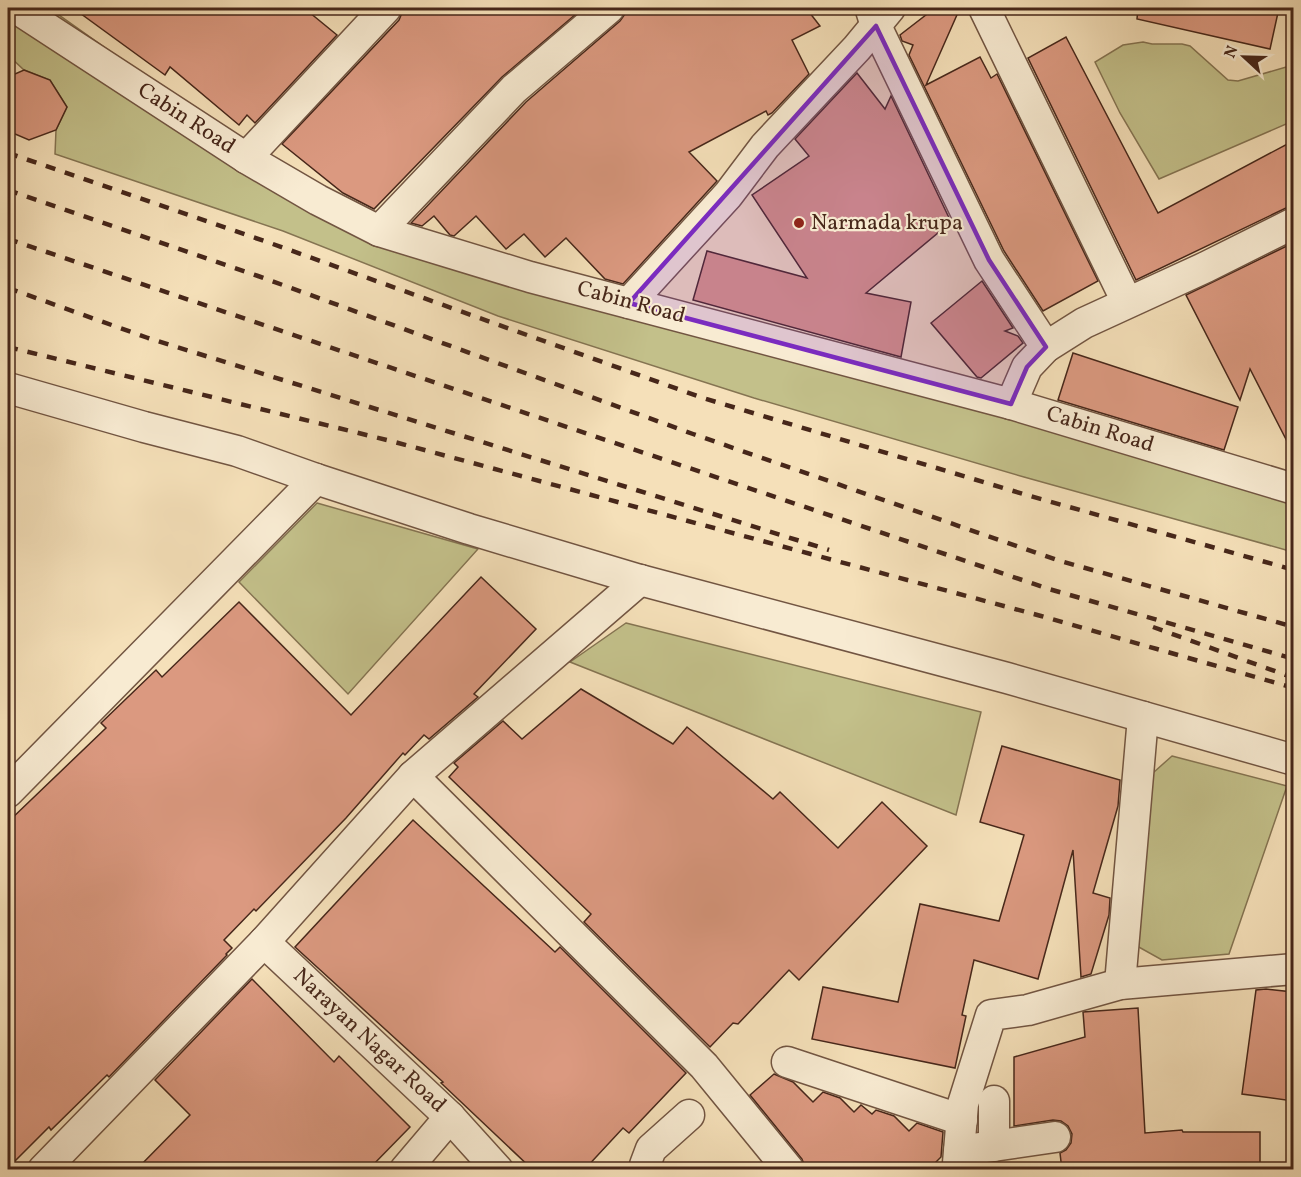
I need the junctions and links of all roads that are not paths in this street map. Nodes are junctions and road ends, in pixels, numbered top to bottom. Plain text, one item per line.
1 (16, 8) edge
2 (386, 8) edge
3 (609, 8) edge
4 (984, 8) edge
5 (879, 14) edge
6 (246, 158) junction
7 (1293, 223) edge
8 (379, 231) junction
9 (630, 303) junction
10 (1127, 303) junction
11 (1046, 347) junction
12 (8, 388) edge
13 (1011, 404) junction
14 (316, 479) junction
15 (1293, 489) edge
16 (640, 580) junction
17 (1143, 717) junction
18 (1293, 760) edge
19 (413, 776) junction
20 (8, 792) edge
21 (264, 942) junction
22 (1293, 969) edge
23 (1120, 984) junction
24 (787, 1062) dead end
25 (994, 1101) dead end
26 (689, 1114) dead end
27 (450, 1117) junction
28 (962, 1120) junction
29 (1054, 1137) dead end
30 (994, 1146) junction
31 (959, 1160) edge
32 (43, 1170) edge
33 (405, 1170) edge
34 (498, 1170) edge
35 (646, 1170) edge
36 (789, 1170) edge

1 - 6 street, Cabin Road
2 - 6 street
3 - 8 street
4 - 10 street
5 - 9 street
5 - 11 street
6 - 8 street, Cabin Road
7 - 10 street
8 - 9 street, Cabin Road
9 - 13 street, Cabin Road
10 - 11 street
11 - 13 street
12 - 14 street
13 - 15 street, Cabin Road
14 - 16 street
14 - 20 street
16 - 17 street
16 - 19 street
17 - 18 street
17 - 23 street
19 - 21 street
19 - 36 street
21 - 27 street, Narayan Nagar Road
21 - 32 street
22 - 23 street
23 - 28 street
24 - 28 street
25 - 30 street
26 - 35 street
27 - 33 street, Narayan Nagar Road
27 - 34 street
28 - 31 street
29 - 30 street
30 - 31 street

